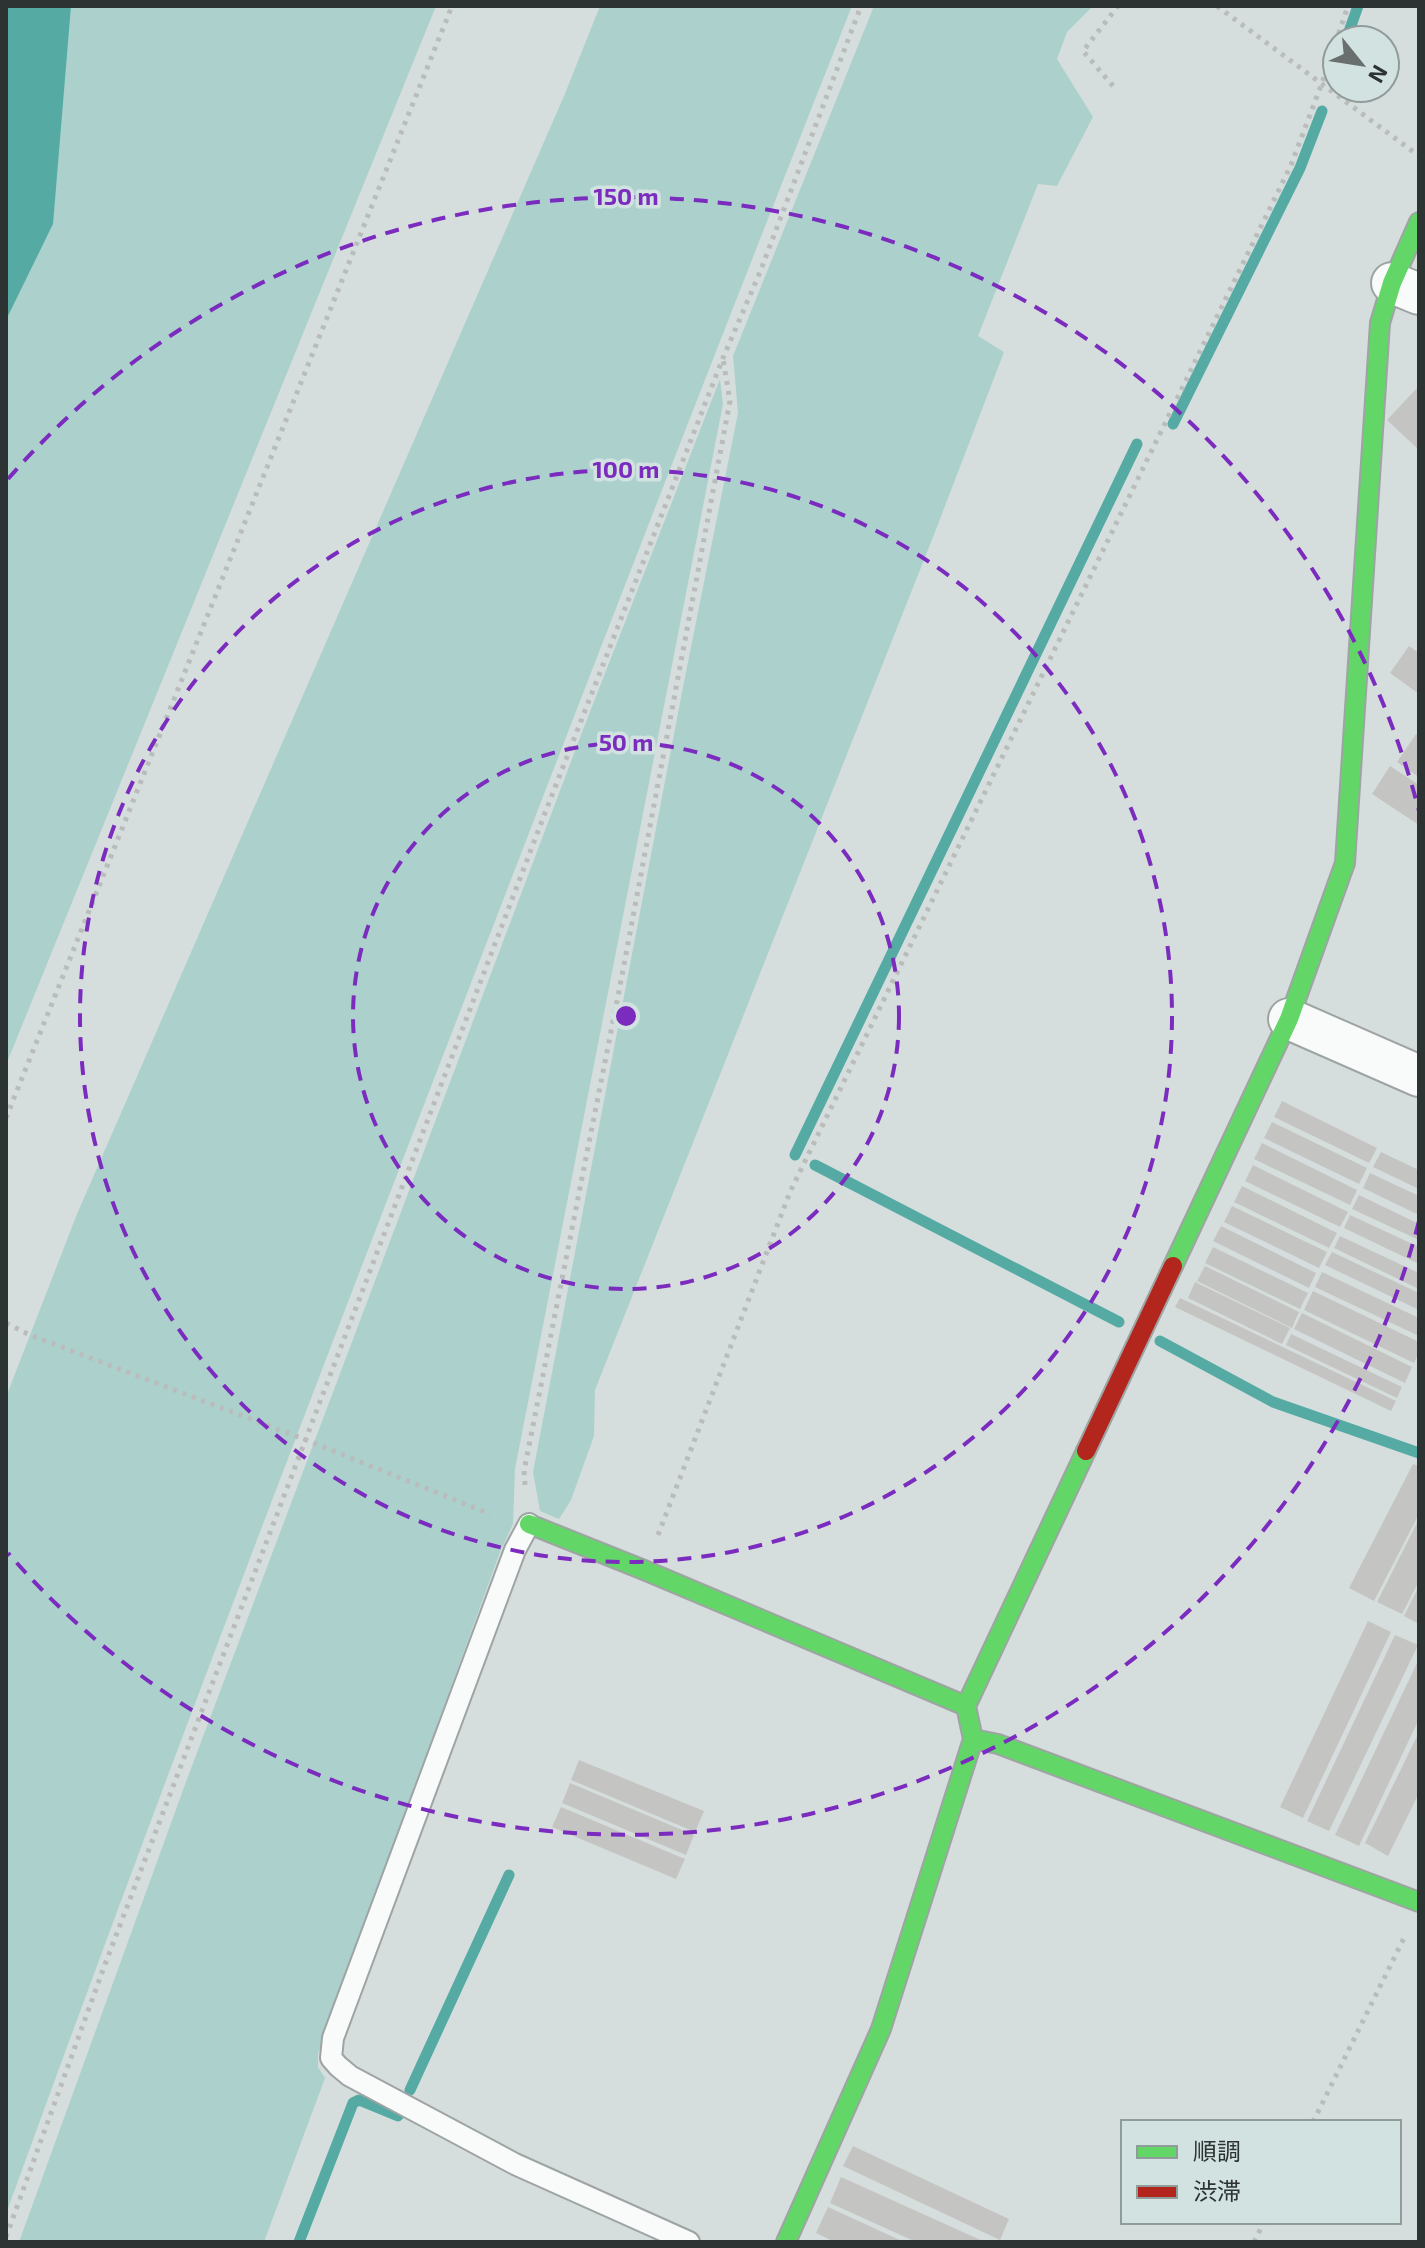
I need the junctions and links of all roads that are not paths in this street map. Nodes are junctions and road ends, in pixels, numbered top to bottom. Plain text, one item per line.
1 (1419, 222) edge
2 (1405, 288) edge
3 (1289, 1019) junction
4 (1419, 1076) edge
5 (529, 1524) joint
6 (966, 1706) junction
7 (973, 1739) junction
8 (1419, 1902) edge
9 (689, 2242) edge
10 (786, 2242) edge

1 - 2 street
2 - 3 street
3 - 4 street
3 - 6 street
5 - 6 street
5 - 9 lane
6 - 7 street
7 - 8 street
7 - 10 street

